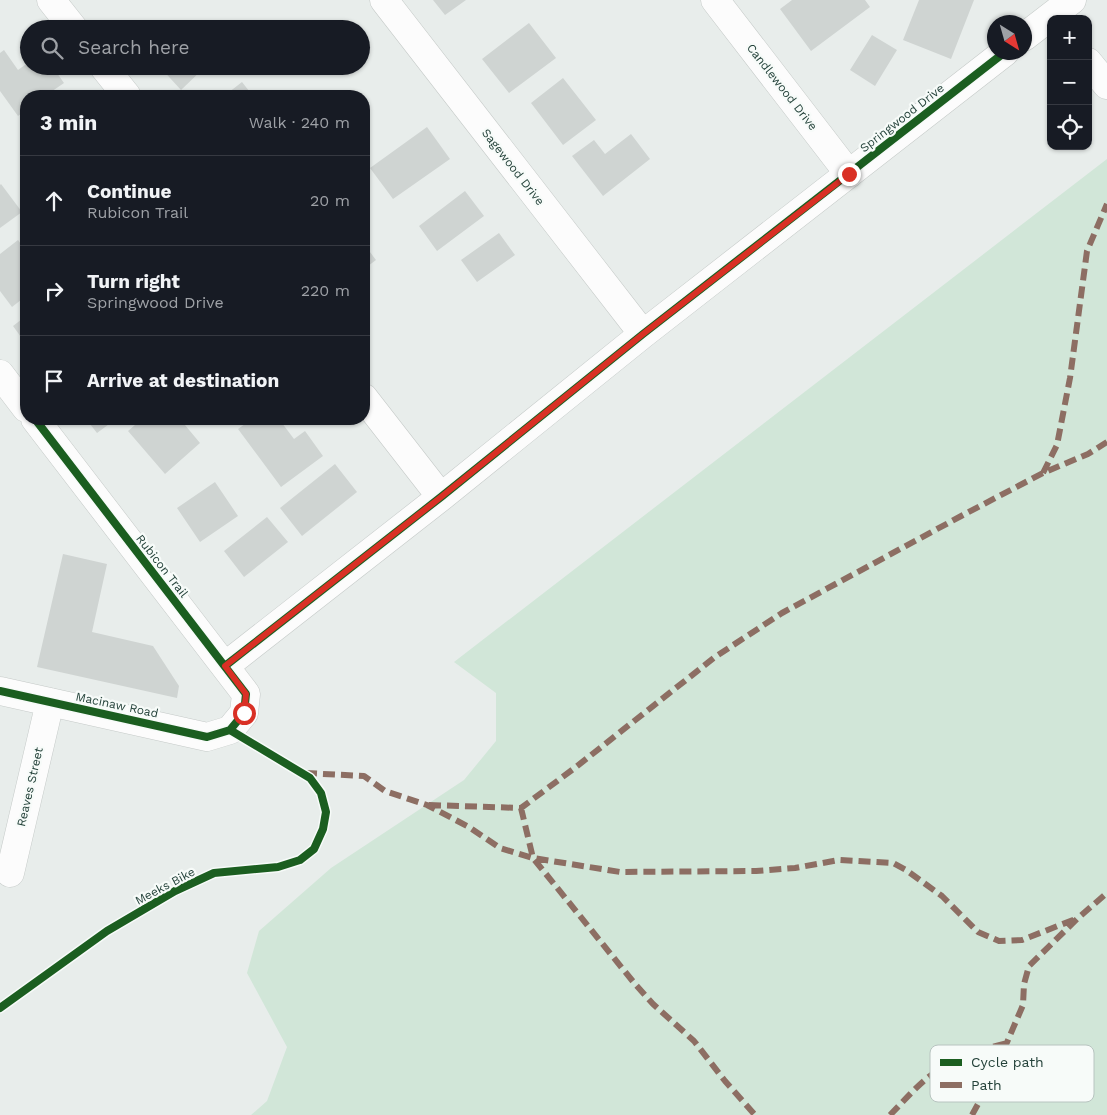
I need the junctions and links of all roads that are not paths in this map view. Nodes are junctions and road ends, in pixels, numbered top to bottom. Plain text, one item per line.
1 (51, 0) edge
2 (384, 0) edge
3 (715, 0) edge
4 (1072, 0) edge
5 (1048, 12) edge
6 (67, 20) edge
7 (1032, 29) edge
8 (995, 60) edge
9 (1092, 67) edge
10 (110, 75) edge
11 (1107, 85) edge
12 (122, 90) edge
13 (849, 174) junction
14 (643, 334) junction
15 (0, 374) edge
16 (20, 405) edge
17 (370, 406) edge
18 (36, 425) edge
19 (441, 497) junction
20 (225, 666) junction
21 (0, 691) edge
22 (50, 702) junction
23 (230, 730) joint
24 (10, 873) dead end

1 - 6 street
2 - 14 street, Sagewood Drive
3 - 13 street, Candlewood Drive
4 - 5 street
5 - 7 street
8 - 13 street, Springwood Drive
9 - 11 street
10 - 12 street
13 - 14 street, Springwood Drive
14 - 19 street, Springwood Drive
15 - 16 street, Rubicon Trail
17 - 19 street
18 - 20 street, Rubicon Trail
19 - 20 street, Springwood Drive
20 - 23 street, Rubicon Trail
21 - 22 street, Macinaw Road
22 - 23 street, Macinaw Road
22 - 24 street, Reaves Street

